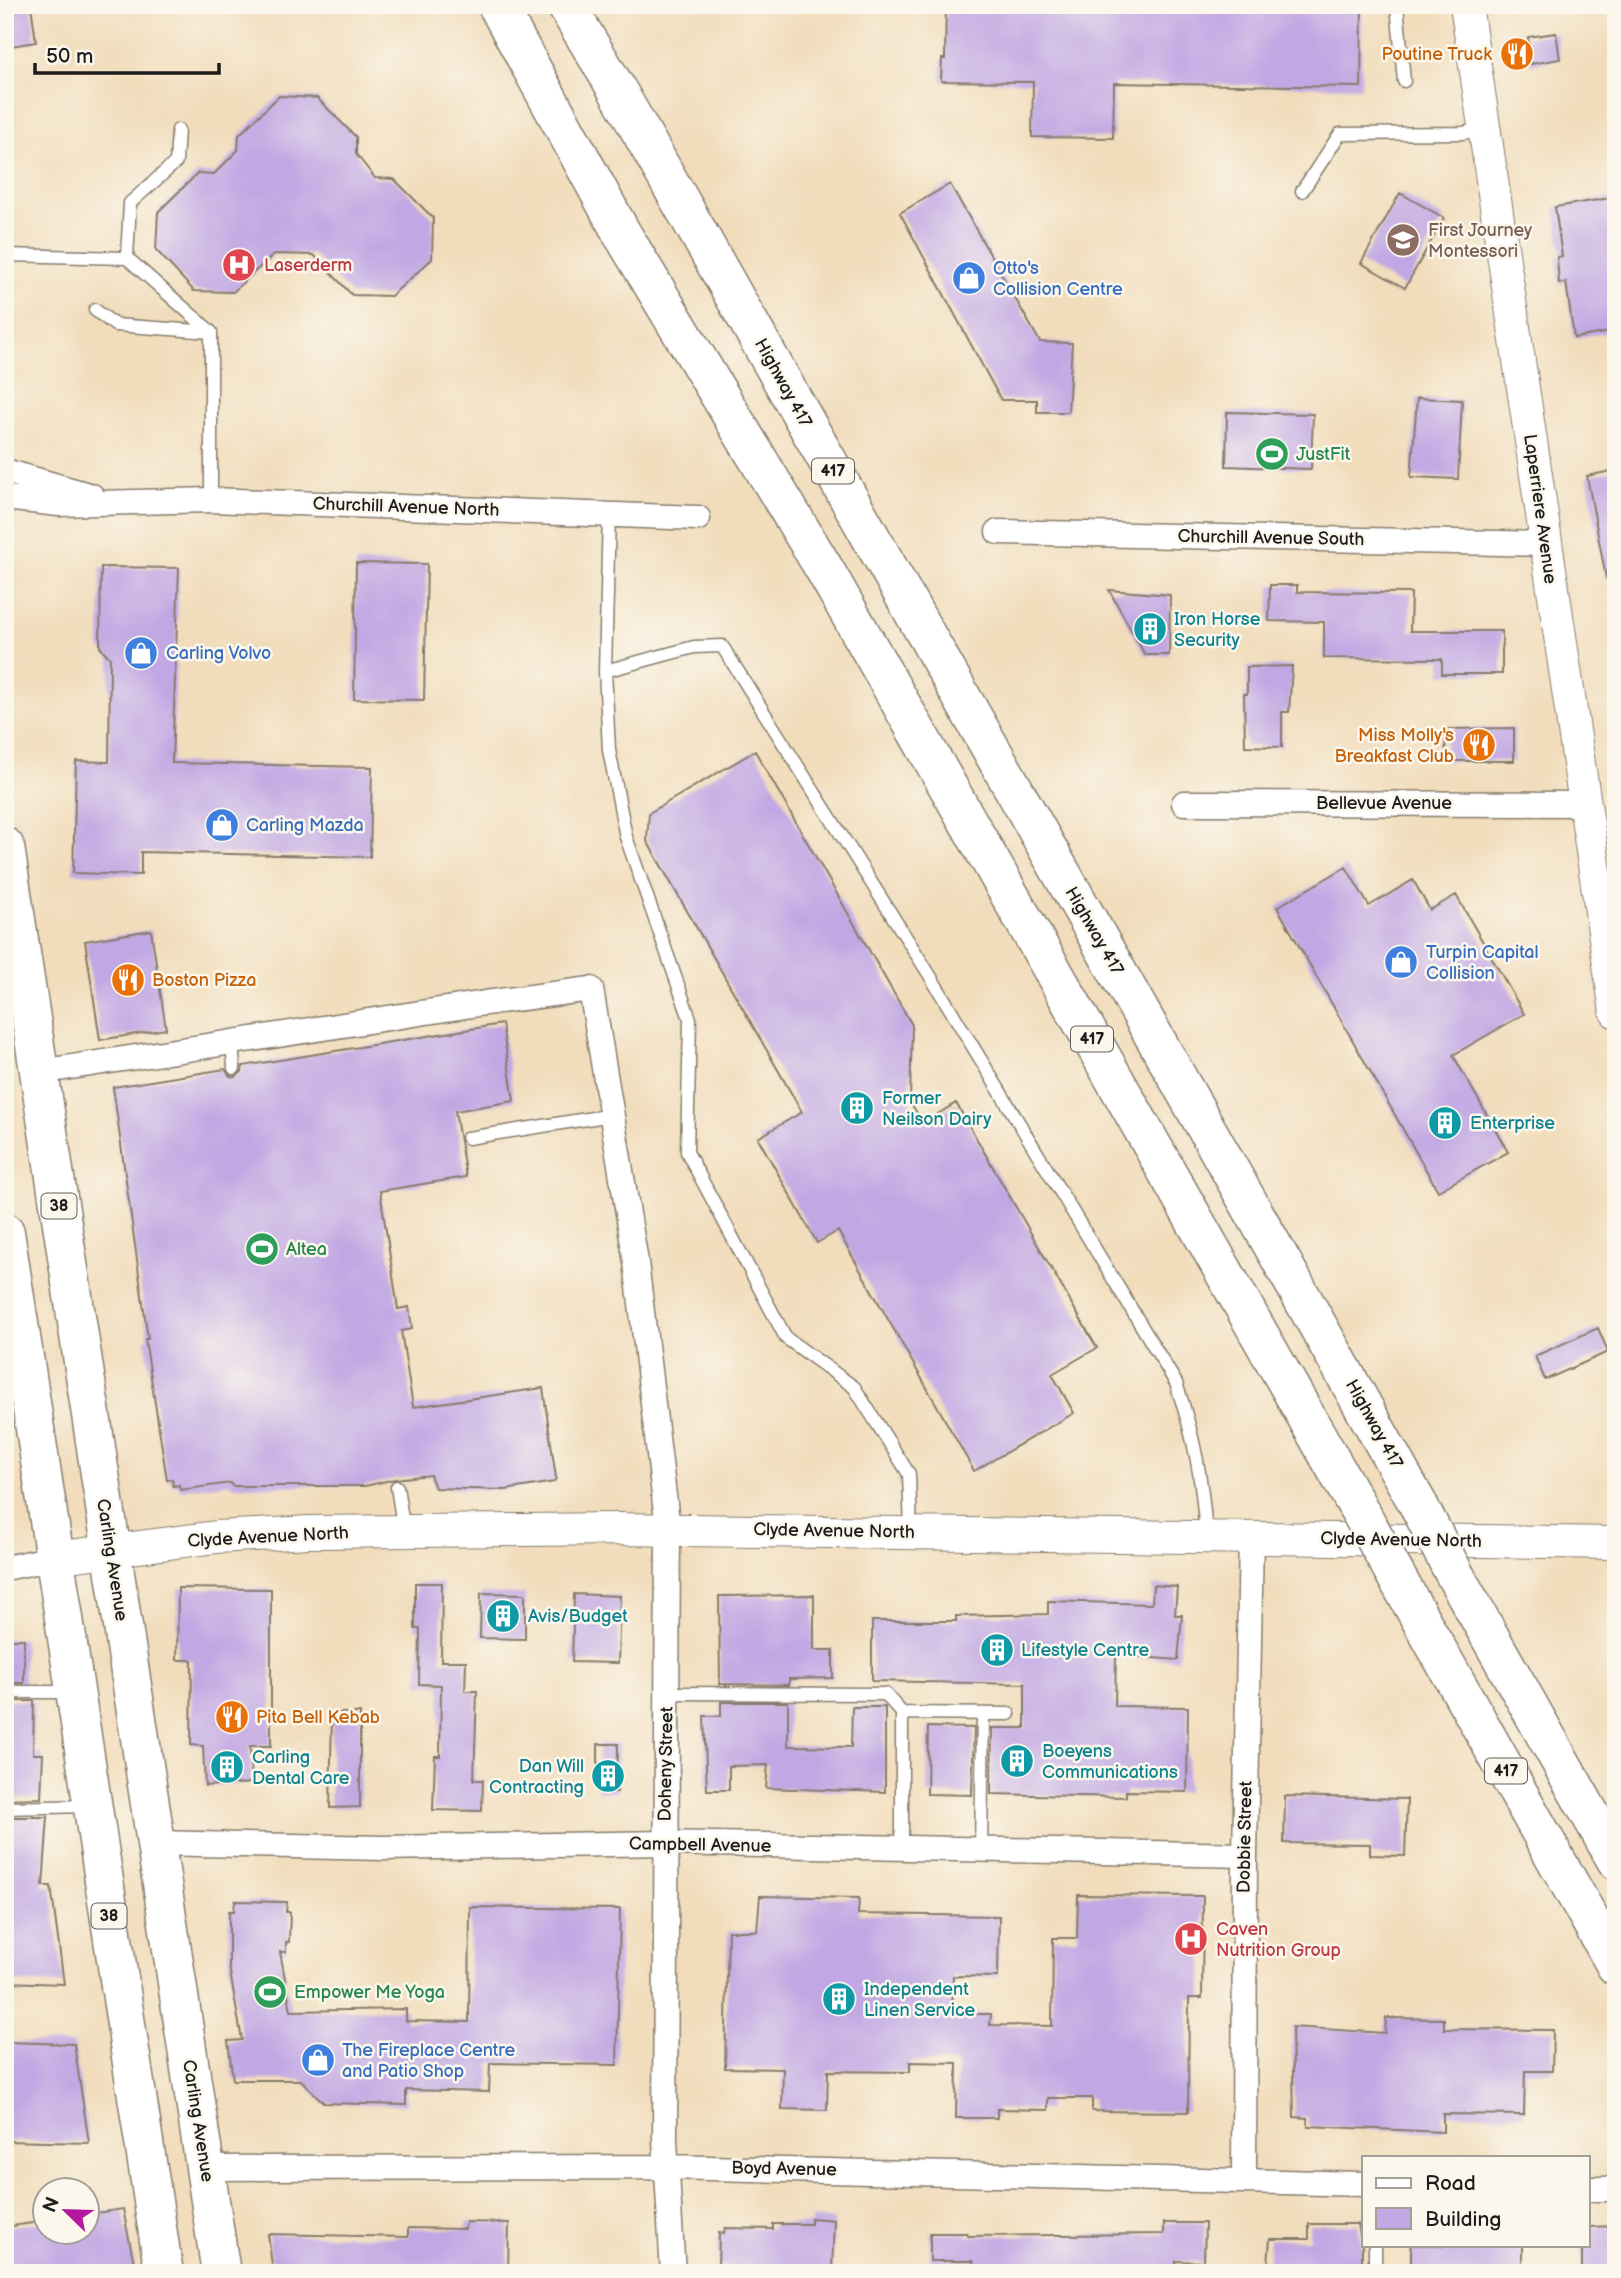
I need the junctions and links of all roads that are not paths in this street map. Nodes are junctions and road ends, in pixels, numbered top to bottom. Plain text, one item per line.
1 (497, 5) edge
2 (566, 5) edge
3 (595, 5) edge
4 (1397, 5) edge
5 (1466, 5) edge
6 (1404, 81) dead end
7 (616, 88) junction
8 (178, 130) dead end
9 (1484, 130) junction
10 (1301, 191) dead end
11 (5, 255) edge
12 (127, 258) junction
13 (95, 310) dead end
14 (211, 332) junction
15 (5, 471) edge
16 (5, 498) edge
17 (211, 500) junction
18 (113, 502) junction
19 (608, 513) junction
20 (698, 518) dead end
21 (998, 532) dead end
22 (1545, 544) junction
23 (605, 671) junction
24 (1184, 803) dead end
25 (1584, 804) junction
26 (5, 847) edge
27 (1613, 975) edge
28 (1616, 1012) edge
29 (232, 1042) junction
30 (234, 1068) dead end
31 (39, 1072) junction
32 (612, 1115) junction
33 (468, 1138) dead end
34 (5, 1232) edge
35 (13, 1331) edge
36 (397, 1487) dead end
37 (668, 1529) junction
38 (404, 1532) junction
39 (911, 1532) junction
40 (1206, 1536) junction
41 (1251, 1537) junction
42 (1616, 1543) edge
43 (112, 1550) junction
44 (54, 1558) junction
45 (5, 1568) edge
46 (5, 1692) edge
47 (75, 1692) junction
48 (667, 1693) junction
49 (902, 1713) junction
50 (983, 1714) junction
51 (1009, 1714) dead end
52 (92, 1807) junction
53 (5, 1808) edge
54 (155, 1843) junction
55 (665, 1843) junction
56 (902, 1848) junction
57 (981, 1850) junction
58 (1245, 1855) junction
59 (1616, 1860) edge
60 (1616, 1966) edge
61 (666, 2167) junction
62 (205, 2168) junction
63 (1244, 2180) junction
64 (1362, 2184) edge
65 (1590, 2189) edge
66 (1616, 2189) edge
67 (1375, 2246) edge
68 (164, 2273) edge
69 (221, 2273) edge
70 (673, 2273) edge
71 (1375, 2273) edge

1 - 60 main road, 417, bridge
2 - 7 main road, Highway 417 / 417
3 - 7 main road
4 - 6 lane
5 - 9 street, Laperriere Avenue
7 - 59 main road, Highway 417 / 417, bridge
8 - 12 lane
9 - 10 lane
9 - 22 street, Laperriere Avenue
11 - 12 lane
12 - 14 lane
13 - 14 lane
14 - 17 lane
15 - 18 street, Churchill Avenue North
16 - 18 street, Churchill Avenue North
17 - 18 street, Churchill Avenue North
17 - 19 street, Churchill Avenue North
19 - 20 street, Churchill Avenue North
19 - 23 lane
21 - 22 street, Churchill Avenue South
22 - 25 street, Laperriere Avenue
23 - 39 lane
23 - 40 lane
24 - 25 street, Bellevue Avenue
25 - 27 street, Laperriere Avenue
26 - 31 main road, Carling Avenue / 38
27 - 28 street, Laperriere Avenue
29 - 30 lane
29 - 31 street
29 - 32 street, Doheny Street
31 - 43 main road, Carling Avenue / 38
32 - 33 lane
32 - 37 street, Doheny Street
34 - 35 main road, 38
35 - 44 main road, 38
36 - 38 lane
37 - 38 street, Clyde Avenue North
37 - 39 street, Clyde Avenue North
37 - 48 street, Doheny Street
38 - 43 street, Clyde Avenue North
39 - 40 street, Clyde Avenue North
40 - 41 street, Clyde Avenue North
41 - 42 street, Clyde Avenue North
41 - 58 street, Dobbie Street
43 - 44 street, Clyde Avenue North
43 - 54 main road, Carling Avenue / 38
44 - 45 street
44 - 47 main road, 38
46 - 47 lane
47 - 52 main road, 38
48 - 49 lane
48 - 55 street, Doheny Street
49 - 50 lane
49 - 56 lane
50 - 51 lane
50 - 57 lane
52 - 53 lane
52 - 68 main road, 38
54 - 55 street, Campbell Avenue
54 - 62 main road, Carling Avenue / 38
55 - 56 street, Campbell Avenue
55 - 61 street, Doheny Street
56 - 57 street, Campbell Avenue
57 - 58 street, Campbell Avenue
58 - 63 street, Dobbie Street
61 - 62 street, Boyd Avenue
61 - 63 street, Boyd Avenue
61 - 70 street, Doheny Street
62 - 69 main road, Carling Avenue / 38
63 - 64 street, Boyd Avenue
65 - 66 street
67 - 71 lane

